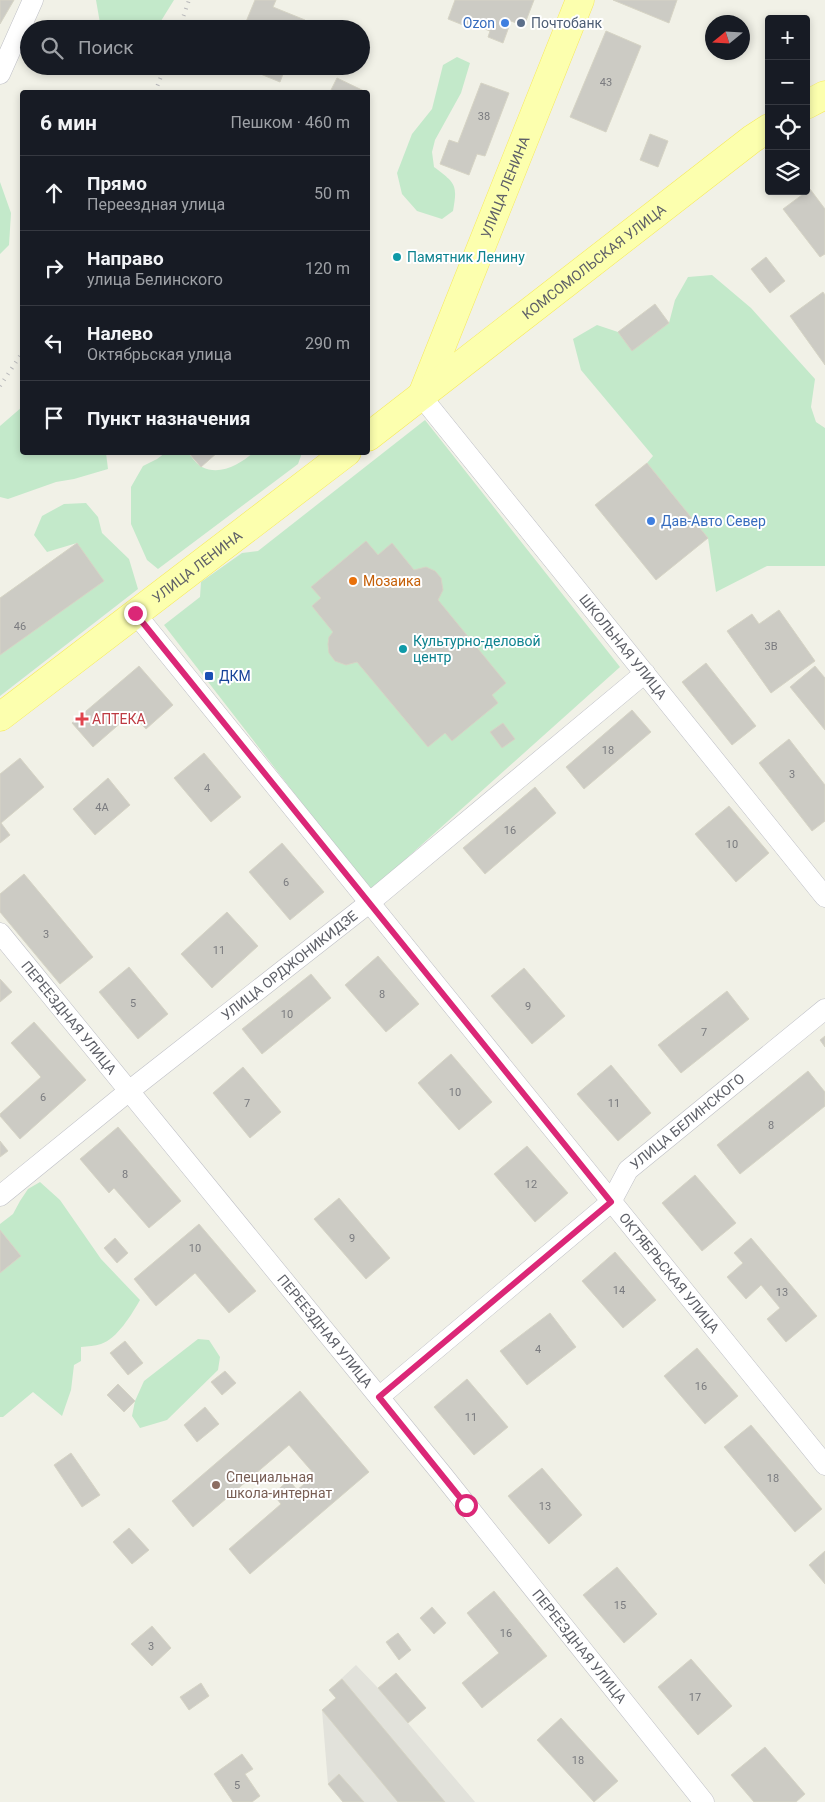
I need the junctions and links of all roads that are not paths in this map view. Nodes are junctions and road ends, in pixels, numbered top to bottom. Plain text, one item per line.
1 (33, 0) edge
2 (580, 0) edge
3 (24, 20) edge
4 (20, 29) edge
5 (0, 74) edge
6 (825, 95) edge
7 (810, 103) edge
8 (765, 131) edge
9 (421, 396) junction
10 (370, 435) edge
11 (343, 455) edge
12 (135, 613) junction
13 (646, 673) junction
14 (0, 717) edge
15 (825, 897) edge
16 (369, 903) junction
17 (0, 933) edge
18 (825, 1009) edge
19 (129, 1091) junction
20 (0, 1196) edge
21 (611, 1202) junction
22 (379, 1397) junction
23 (825, 1465) edge
24 (704, 1802) edge

1 - 3 street
2 - 9 main road, УЛИЦА ЛЕНИНА
4 - 5 street
6 - 7 main road
8 - 9 main road, КОМСОМОЛЬСКАЯ УЛИЦА
9 - 10 main road
9 - 13 street, ШКОЛЬНАЯ УЛИЦА
11 - 12 main road, УЛИЦА ЛЕНИНА
12 - 14 main road, УЛИЦА ЛЕНИНА
12 - 16 street, ОКТЯБРЬСКАЯ УЛИЦА
13 - 15 street, ШКОЛЬНАЯ УЛИЦА
13 - 16 street, УЛИЦА ОРДЖОНИКИДЗЕ
16 - 19 street, УЛИЦА ОРДЖОНИКИДЗЕ
16 - 21 street, ОКТЯБРЬСКАЯ УЛИЦА
17 - 19 street, ПЕРЕЕЗДНАЯ УЛИЦА
18 - 21 street, УЛИЦА БЕЛИНСКОГО
19 - 20 street, УЛИЦА ОРДЖОНИКИДЗЕ
19 - 22 street, ПЕРЕЕЗДНАЯ УЛИЦА
21 - 22 street, УЛИЦА БЕЛИНСКОГО
21 - 23 street, ОКТЯБРЬСКАЯ УЛИЦА
22 - 24 street, ПЕРЕЕЗДНАЯ УЛИЦА

